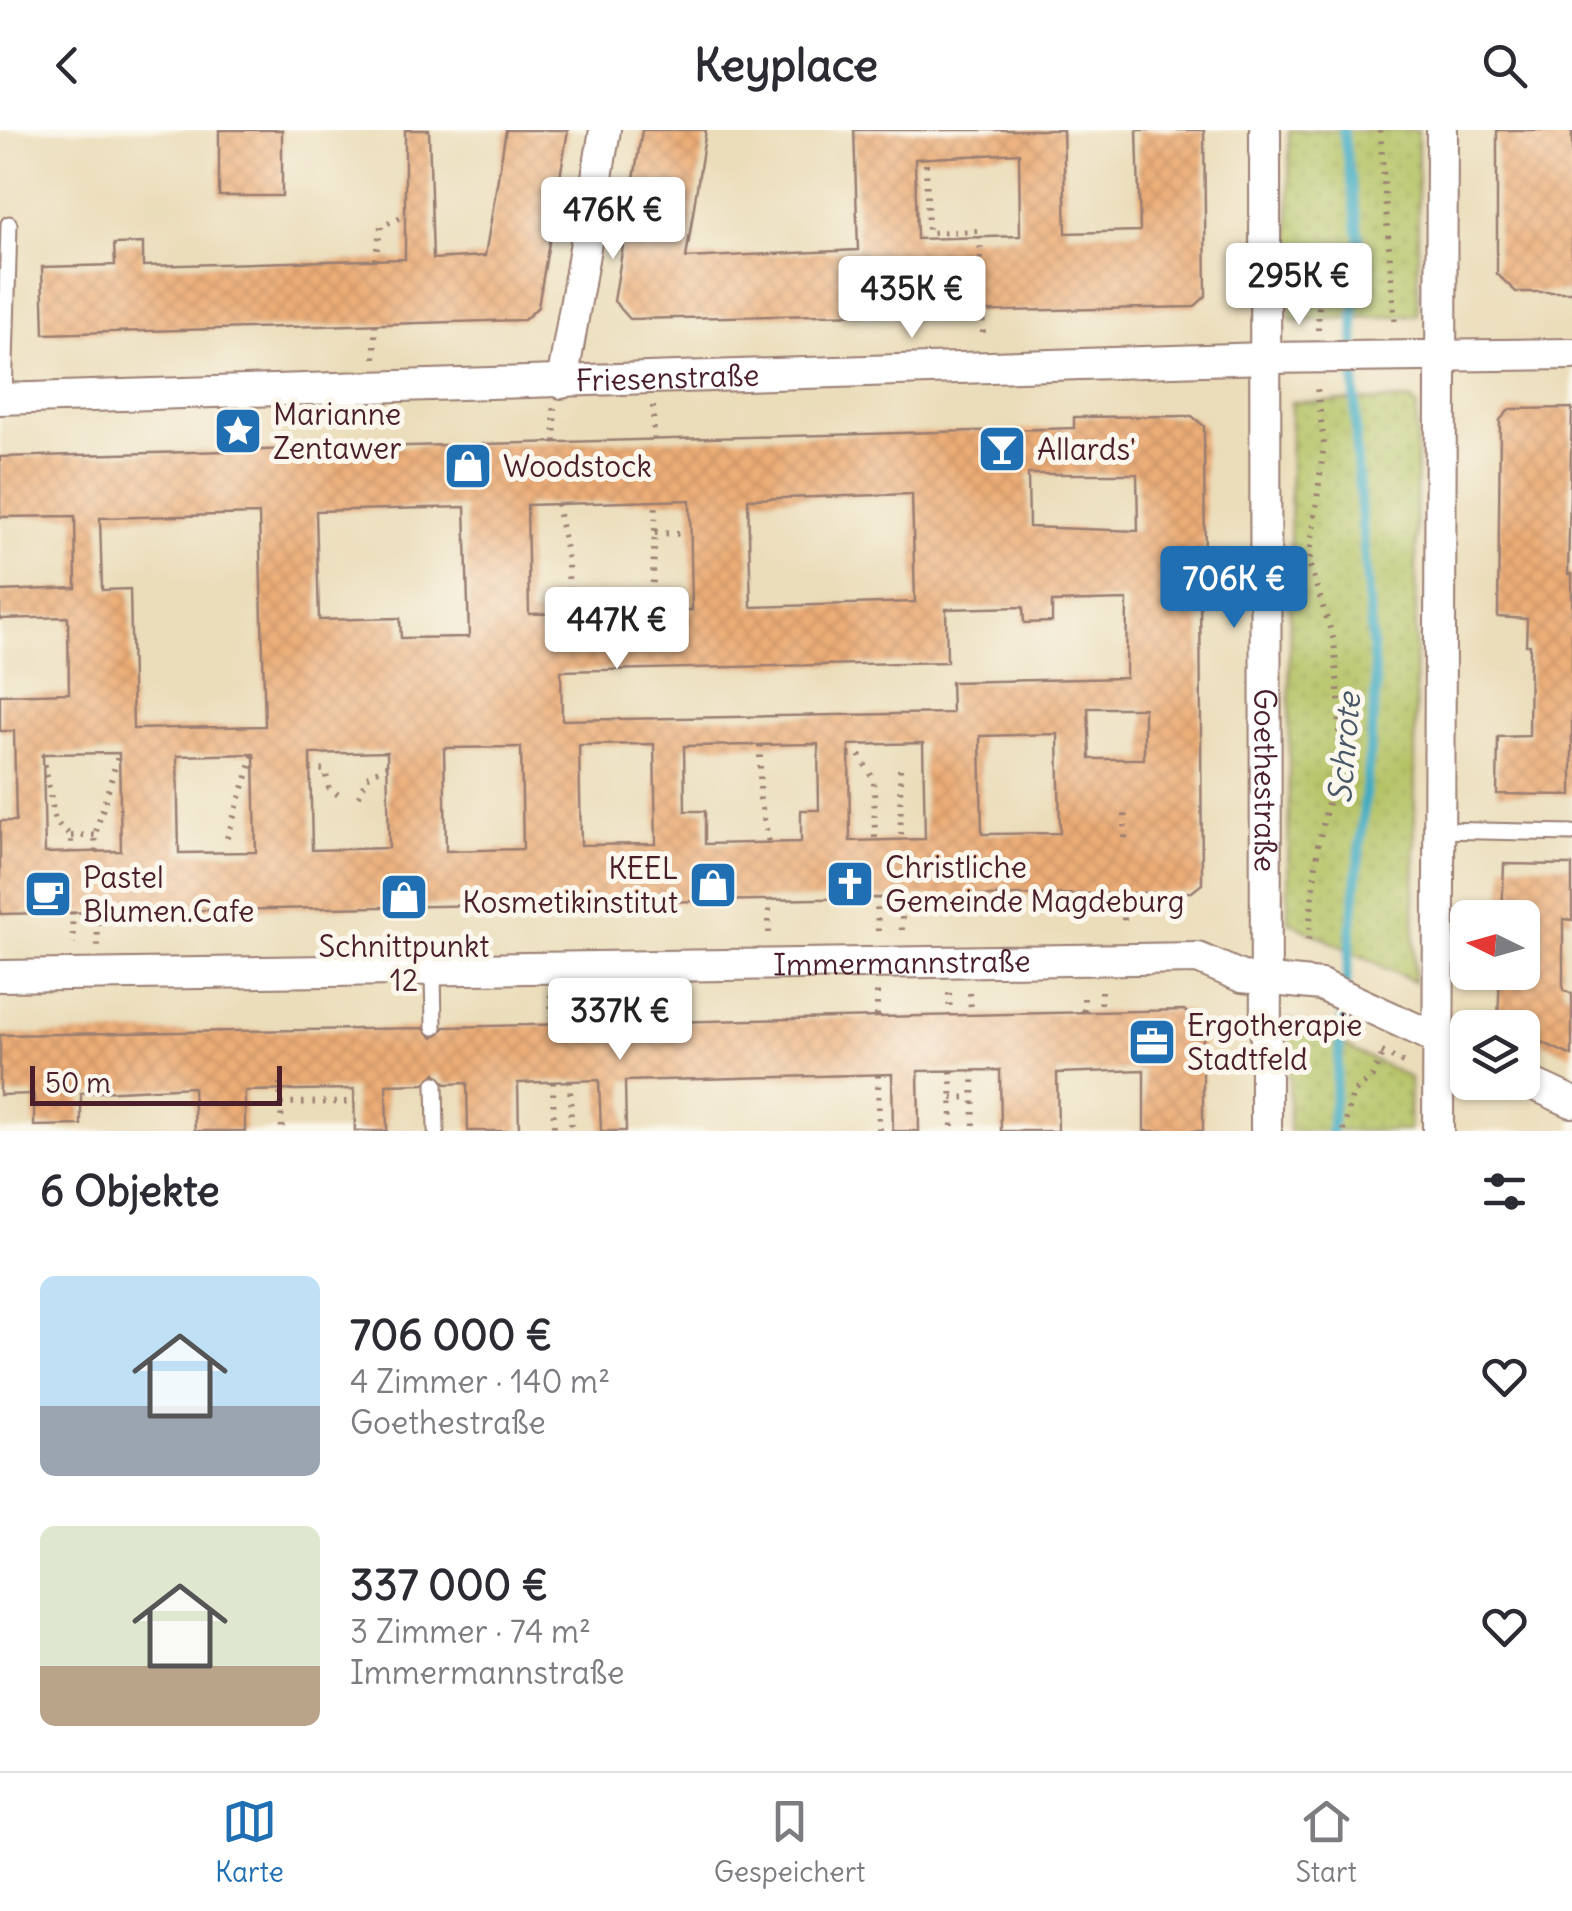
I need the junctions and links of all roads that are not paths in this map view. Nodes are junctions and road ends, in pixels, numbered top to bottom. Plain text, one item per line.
1 (605, 130) edge
2 (1265, 130) edge
3 (1442, 130) edge
4 (9, 224) dead end
5 (1572, 354) edge
6 (1264, 358) junction
7 (1442, 358) junction
8 (562, 383) junction
9 (2, 400) edge
10 (1440, 830) junction
11 (1572, 832) edge
12 (433, 970) junction
13 (0, 976) edge
14 (1263, 978) junction
15 (434, 1028) dead end
16 (1438, 1038) junction
17 (1450, 1044) edge
18 (435, 1084) dead end
19 (1540, 1087) edge
20 (1572, 1102) edge
21 (436, 1130) edge
22 (1266, 1131) edge
23 (1438, 1131) edge

1 - 8 street
2 - 6 street, Goethestraße
3 - 7 street
4 - 9 lane
5 - 7 street, Friesenstraße
6 - 7 street, Friesenstraße
6 - 8 street, Friesenstraße
6 - 14 street, Goethestraße
7 - 10 street
8 - 9 street, Friesenstraße
10 - 11 lane
10 - 16 street
12 - 13 street, Immermannstraße
12 - 14 street, Immermannstraße
12 - 15 lane
14 - 16 street, Immermannstraße
14 - 22 street, Goethestraße
16 - 17 street, Immermannstraße
16 - 23 street
18 - 21 lane
19 - 20 street

